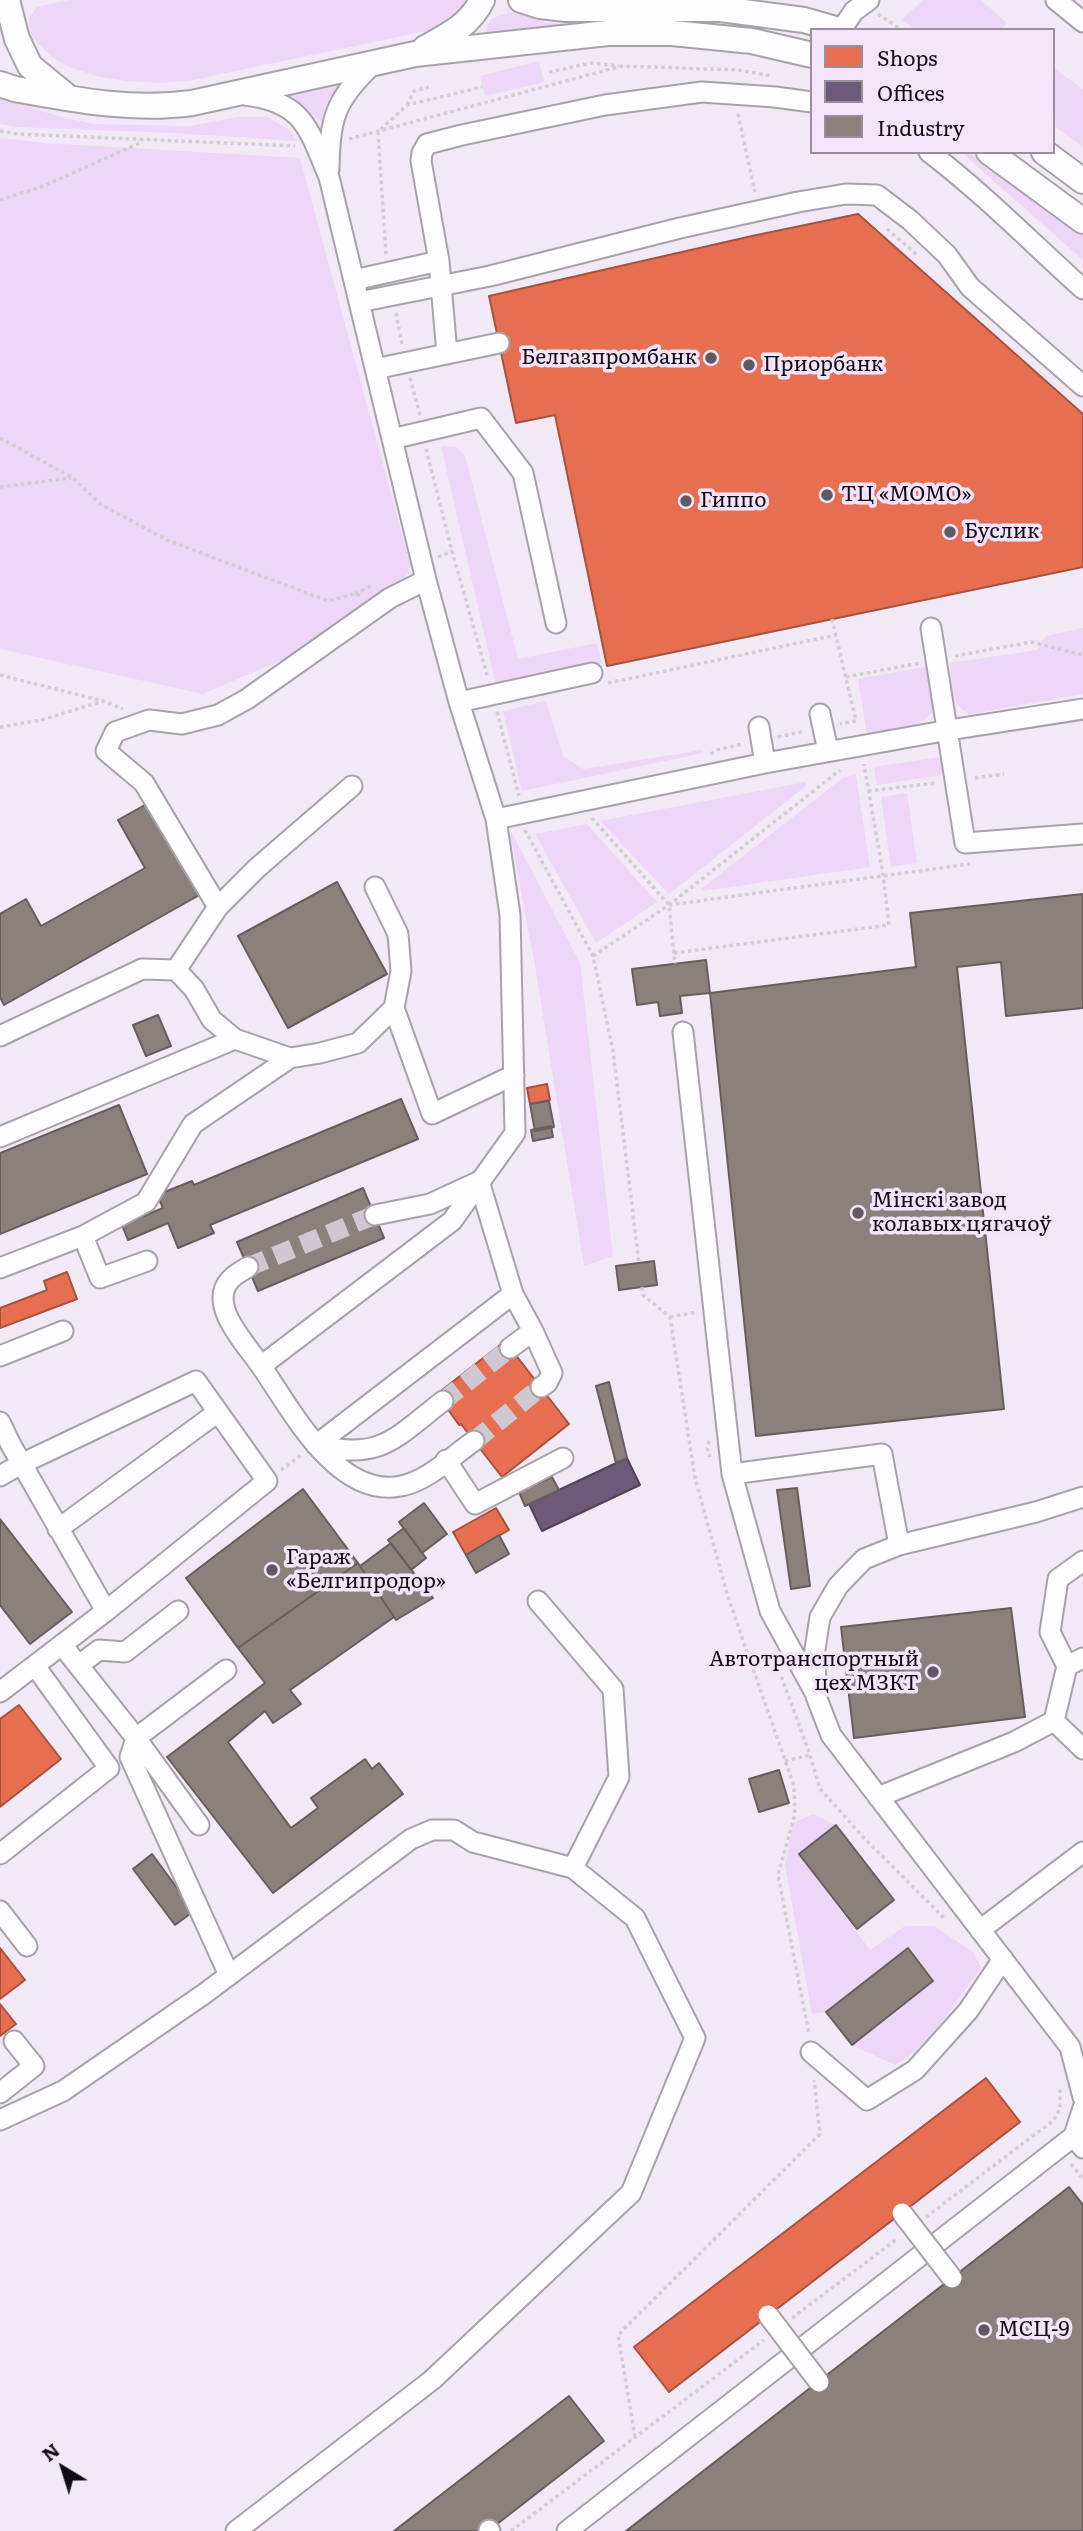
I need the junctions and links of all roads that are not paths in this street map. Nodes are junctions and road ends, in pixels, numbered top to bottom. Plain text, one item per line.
1 (7, 0) edge
2 (482, 0) edge
3 (520, 0) edge
4 (750, 0) edge
5 (869, 0) edge
6 (1056, 0) edge
7 (721, 9) junction
8 (1083, 22) edge
9 (833, 28) edge
10 (842, 28) edge
11 (415, 54) junction
12 (810, 55) edge
13 (373, 64) junction
14 (0, 84) edge
15 (230, 93) junction
16 (69, 99) junction
17 (810, 102) edge
18 (931, 154) edge
19 (992, 154) edge
20 (1047, 154) edge
21 (329, 177) junction
22 (1083, 181) edge
23 (1083, 221) edge
24 (439, 261) junction
25 (354, 280) junction
26 (442, 286) junction
27 (1083, 289) edge
28 (359, 302) junction
29 (499, 343) dead end
30 (447, 354) junction
31 (375, 369) junction
32 (1083, 386) edge
33 (392, 439) junction
34 (426, 580) junction
35 (556, 624) dead end
36 (931, 628) dead end
37 (597, 679) road end
38 (459, 702) junction
39 (1083, 709) edge
40 (820, 715) dead end
41 (759, 727) dead end
42 (949, 730) junction
43 (828, 751) junction
44 (765, 763) junction
45 (352, 786) dead end
46 (496, 820) junction
47 (1083, 834) edge
48 (375, 887) dead end
49 (218, 906) junction
50 (176, 970) junction
51 (394, 1008) junction
52 (683, 1032) dead end
53 (0, 1036) edge
54 (235, 1039) junction
55 (290, 1058) junction
56 (514, 1083) junction
57 (0, 1137) edge
58 (479, 1181) junction
59 (377, 1221) tunnel mouth
60 (83, 1236) junction
61 (147, 1261) dead end
62 (0, 1268) edge
63 (250, 1273) tunnel mouth
64 (513, 1294) junction
65 (63, 1331) dead end
66 (533, 1331) junction
67 (510, 1348) tunnel mouth
68 (0, 1356) edge
69 (261, 1366) junction
70 (541, 1387) tunnel mouth
71 (443, 1401) tunnel mouth
72 (218, 1412) junction
73 (0, 1422) edge
74 (474, 1441) tunnel mouth
75 (316, 1445) junction
76 (563, 1458) dead end
77 (446, 1460) junction
78 (22, 1464) junction
79 (732, 1474) junction
80 (0, 1476) edge
81 (1083, 1497) edge
82 (58, 1528) junction
83 (899, 1545) junction
84 (1083, 1561) edge
85 (538, 1601) dead end
86 (106, 1611) junction
87 (178, 1611) dead end
88 (62, 1645) junction
89 (1075, 1662) edge
90 (79, 1665) junction
91 (35, 1666) junction
92 (226, 1670) dead end
93 (0, 1692) edge
94 (816, 1696) junction
95 (1055, 1721) junction
96 (136, 1738) junction
97 (1083, 1749) edge
98 (878, 1797) junction
99 (199, 1825) dead end
100 (1083, 1852) edge
101 (0, 1854) edge
102 (573, 1868) junction
103 (0, 1911) edge
104 (980, 1930) junction
105 (27, 1946) dead end
106 (1003, 1959) junction
107 (229, 1975) junction
108 (15, 2041) dead end
109 (811, 2052) road end
110 (0, 2094) edge
111 (1083, 2097) edge
112 (1083, 2108) edge
113 (0, 2120) edge
114 (1078, 2142) edge
115 (902, 2213) dead end
116 (953, 2278) dead end
117 (768, 2315) dead end
118 (818, 2382) dead end
119 (236, 2531) edge
120 (567, 2531) edge

1 - 16 main road
2 - 11 main road
3 - 7 main road
4 - 7 street
5 - 10 street
6 - 8 street
7 - 9 main road
11 - 12 main road
11 - 13 main road
13 - 15 main road
13 - 21 street
14 - 16 main road
15 - 16 main road
15 - 21 street
17 - 24 street
18 - 27 street
19 - 23 main road
20 - 22 main road
21 - 25 street
24 - 25 street
24 - 26 street
25 - 28 street
26 - 28 street
26 - 30 street
26 - 32 street
28 - 31 street
29 - 30 street
30 - 31 street
31 - 33 street
33 - 34 street
33 - 35 street
34 - 38 street
34 - 49 street
36 - 42 street
37 - 38 street
38 - 46 street
39 - 42 street
40 - 43 street
41 - 44 street
42 - 43 street
42 - 47 street
43 - 44 street
44 - 46 street
45 - 49 street
46 - 56 street
48 - 51 street
49 - 50 street
50 - 53 street
50 - 54 street
51 - 55 street
51 - 56 street
52 - 79 street
54 - 55 street
54 - 57 street
55 - 60 street
56 - 58 street
58 - 59 street
58 - 64 street
58 - 69 street
60 - 61 street
60 - 62 street
63 - 69 street
64 - 66 street
64 - 75 street
65 - 68 street
66 - 67 street
66 - 70 street
69 - 75 street
71 - 75 street
72 - 78 street
72 - 82 street
72 - 86 street
73 - 78 street
74 - 77 street
75 - 77 street
76 - 77 street
78 - 80 street
78 - 82 street
79 - 83 street
79 - 94 street
81 - 83 street
82 - 86 street
83 - 94 street
84 - 89 street
85 - 102 street
86 - 88 street
87 - 90 street
88 - 90 street
88 - 91 street
89 - 95 street
90 - 96 street
91 - 93 street
91 - 101 street
92 - 96 street
94 - 98 street
95 - 97 street
95 - 98 street
96 - 99 street
96 - 107 street
98 - 104 street
100 - 104 street
102 - 107 street
102 - 119 street
103 - 105 street
104 - 106 street
106 - 109 street
106 - 111 street
107 - 113 street
108 - 110 street
112 - 114 street
114 - 120 street
115 - 116 street, bridge
117 - 118 street, bridge

